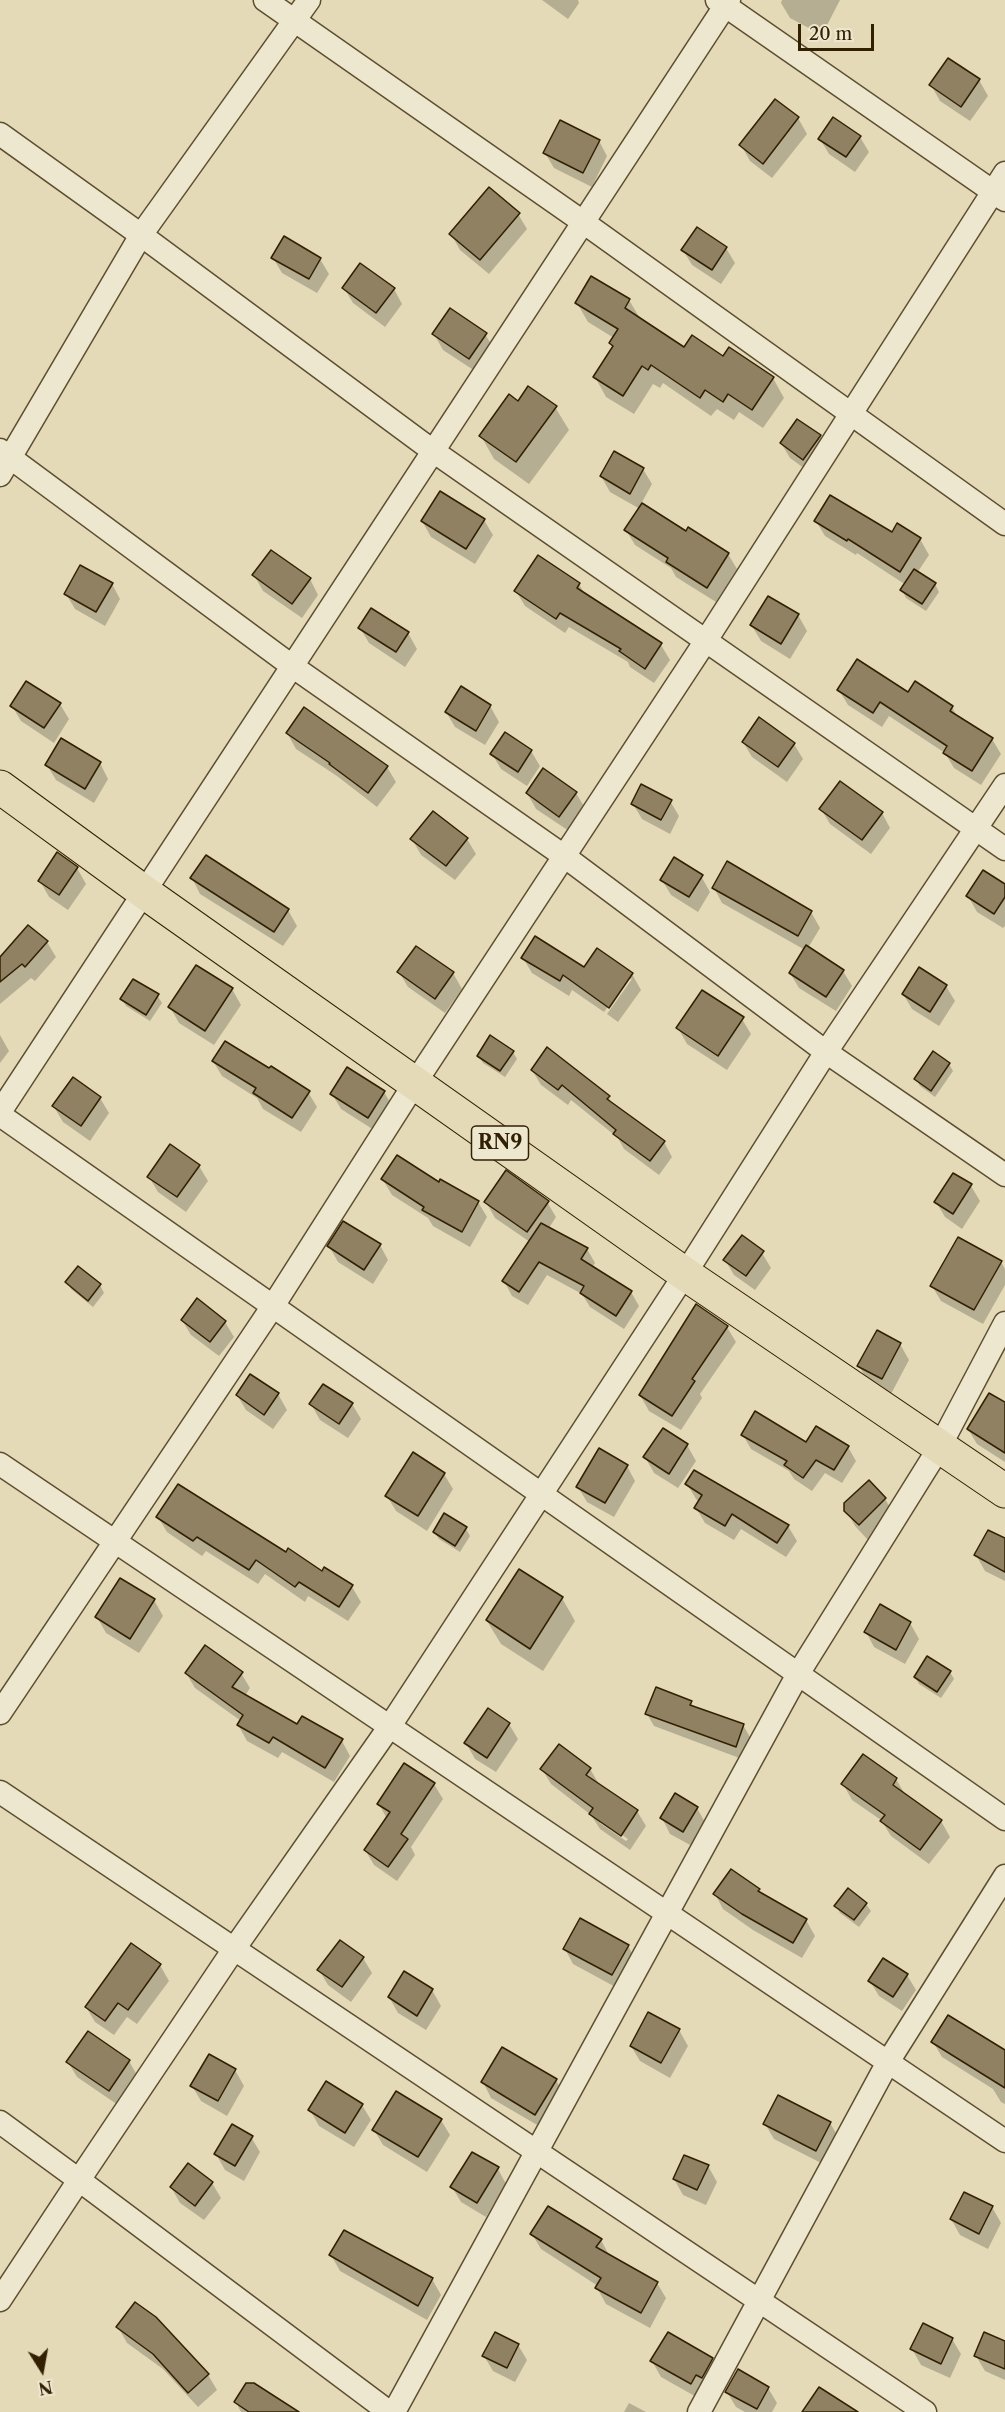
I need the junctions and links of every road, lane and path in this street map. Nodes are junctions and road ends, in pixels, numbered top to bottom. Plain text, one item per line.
1 (265, 0) edge
2 (309, 0) edge
3 (724, 2) edge
4 (294, 20) junction
5 (0, 134) edge
6 (1001, 188) edge
7 (583, 222) junction
8 (141, 234) junction
9 (852, 414) junction
10 (433, 451) junction
11 (3, 461) edge
12 (1005, 524) edge
13 (705, 642) junction
14 (292, 666) junction
15 (1005, 785) edge
16 (0, 787) edge
17 (976, 829) junction
18 (1005, 849) edge
19 (564, 856) junction
20 (144, 892) junction
21 (826, 1052) junction
22 (415, 1083) junction
23 (0, 1113) edge
24 (1005, 1175) edge
25 (685, 1274) junction
26 (273, 1306) junction
27 (1005, 1323) edge
28 (939, 1448) junction
29 (0, 1464) edge
30 (1005, 1491) edge
31 (540, 1493) junction
32 (116, 1540) junction
33 (798, 1674) junction
34 (0, 1713) edge
35 (390, 1726) junction
36 (0, 1792) edge
37 (1005, 1819) edge
38 (1005, 1876) edge
39 (667, 1914) junction
40 (234, 1949) junction
41 (888, 2062) junction
42 (0, 2122) edge
43 (1005, 2141) edge
44 (537, 2151) junction
45 (79, 2180) junction
46 (0, 2300) edge
47 (758, 2300) junction
48 (389, 2412) edge
49 (394, 2412) edge
50 (699, 2412) edge
51 (925, 2412) edge

1 - 4 street
2 - 4 street
3 - 6 street
3 - 7 street
4 - 7 street
4 - 8 street
5 - 8 street
6 - 9 street
7 - 9 street
7 - 10 street
8 - 10 street
8 - 11 street
9 - 12 street
9 - 13 street
10 - 13 street
10 - 14 street
11 - 14 street
13 - 17 street
13 - 19 street
14 - 19 street
14 - 20 street
15 - 17 street
16 - 20 main road, RN9
17 - 18 street
17 - 21 street
19 - 21 street
19 - 22 street
20 - 22 main road, RN9
20 - 23 street
21 - 24 street
21 - 25 street
22 - 25 main road, RN9
22 - 26 street
23 - 26 street
25 - 28 main road, RN9
25 - 31 street
26 - 31 street
26 - 32 street
27 - 28 street
28 - 30 main road, RN9
28 - 33 street
29 - 32 street
31 - 33 street
31 - 35 street
32 - 34 street
32 - 35 street
33 - 37 street
33 - 39 street
35 - 39 street
35 - 40 street
36 - 40 street
38 - 41 street
39 - 41 street
39 - 44 street
40 - 44 street
40 - 45 street
41 - 43 street
41 - 47 street
42 - 45 street
44 - 47 street
44 - 49 street
45 - 46 street
45 - 48 street
47 - 50 street
47 - 51 street

